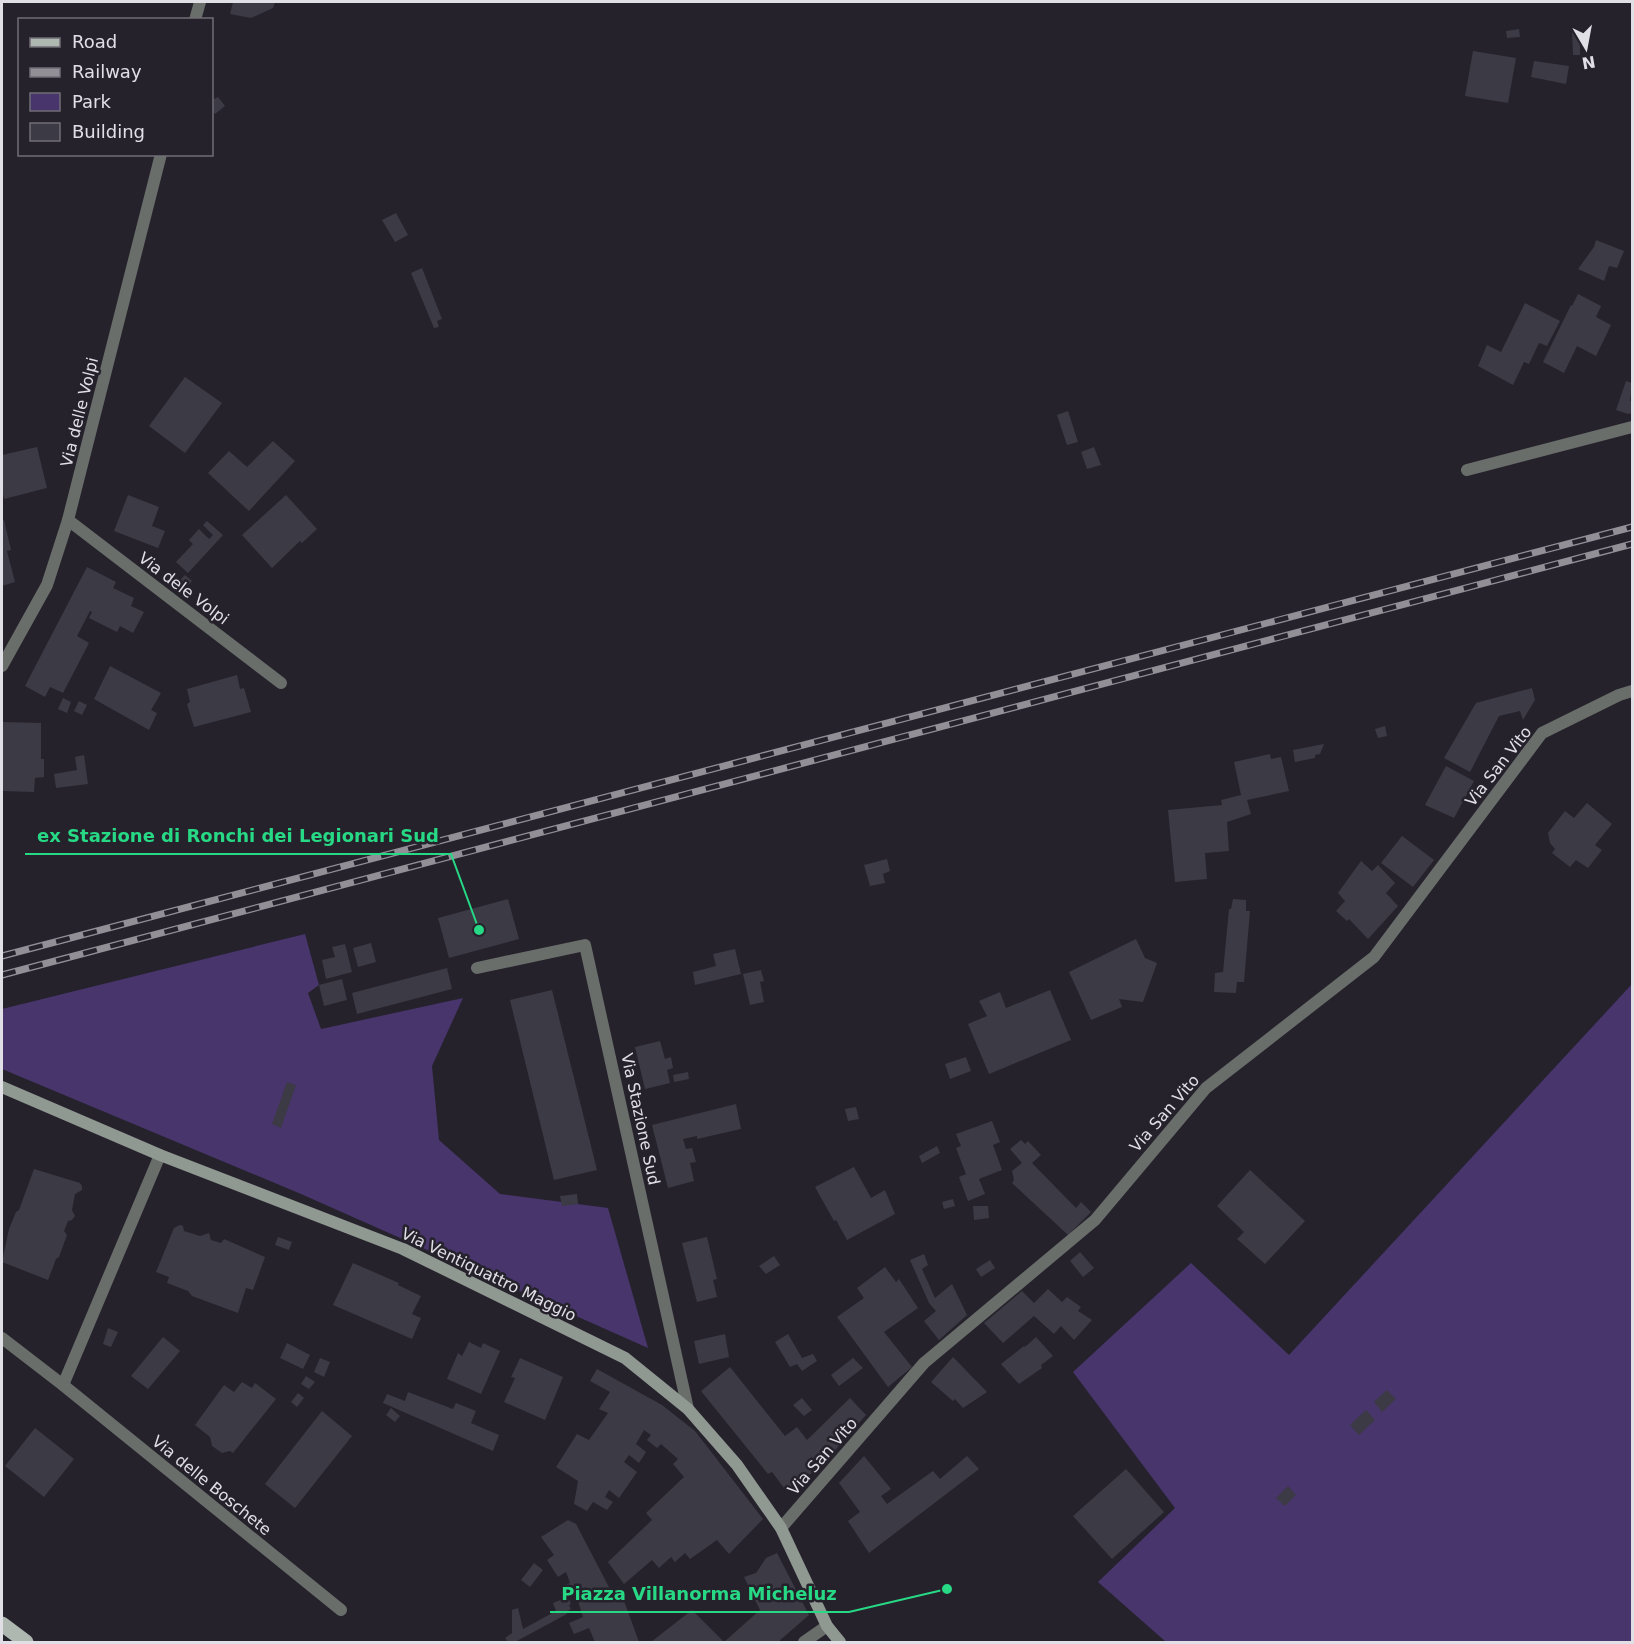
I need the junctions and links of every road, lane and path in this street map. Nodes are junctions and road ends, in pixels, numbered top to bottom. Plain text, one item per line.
1 (200, 2) edge
2 (196, 18) edge
3 (160, 156) edge
4 (1632, 427) edge
5 (1467, 470) dead end
6 (68, 520) junction
7 (2, 666) edge
8 (281, 683) dead end
9 (1632, 691) edge
10 (477, 968) dead end
11 (2, 1088) edge
12 (160, 1155) junction
13 (2, 1338) edge
14 (63, 1385) junction
15 (688, 1409) junction
16 (781, 1527) junction
17 (341, 1610) dead end
18 (2, 1624) edge
19 (827, 1626) junction
20 (26, 1642) edge
21 (804, 1642) edge
22 (840, 1642) edge

1 - 2 street
3 - 6 street, Via delle Volpi
4 - 5 street
6 - 7 street, Via delle Volpi
6 - 8 street, Via dele Volpi
9 - 16 street, Via San Vito
10 - 15 street, Via Stazione Sud
11 - 12 street, Via Ventiquattro Maggio
12 - 14 street
12 - 15 street, Via Ventiquattro Maggio
13 - 14 street, Via delle Boschete
14 - 17 street, Via delle Boschete
15 - 16 street, Via Ventiquattro Maggio
16 - 19 street, Via Ventiquattro Maggio
18 - 20 main road
19 - 21 street
19 - 22 street, Via Ventiquattro Maggio

